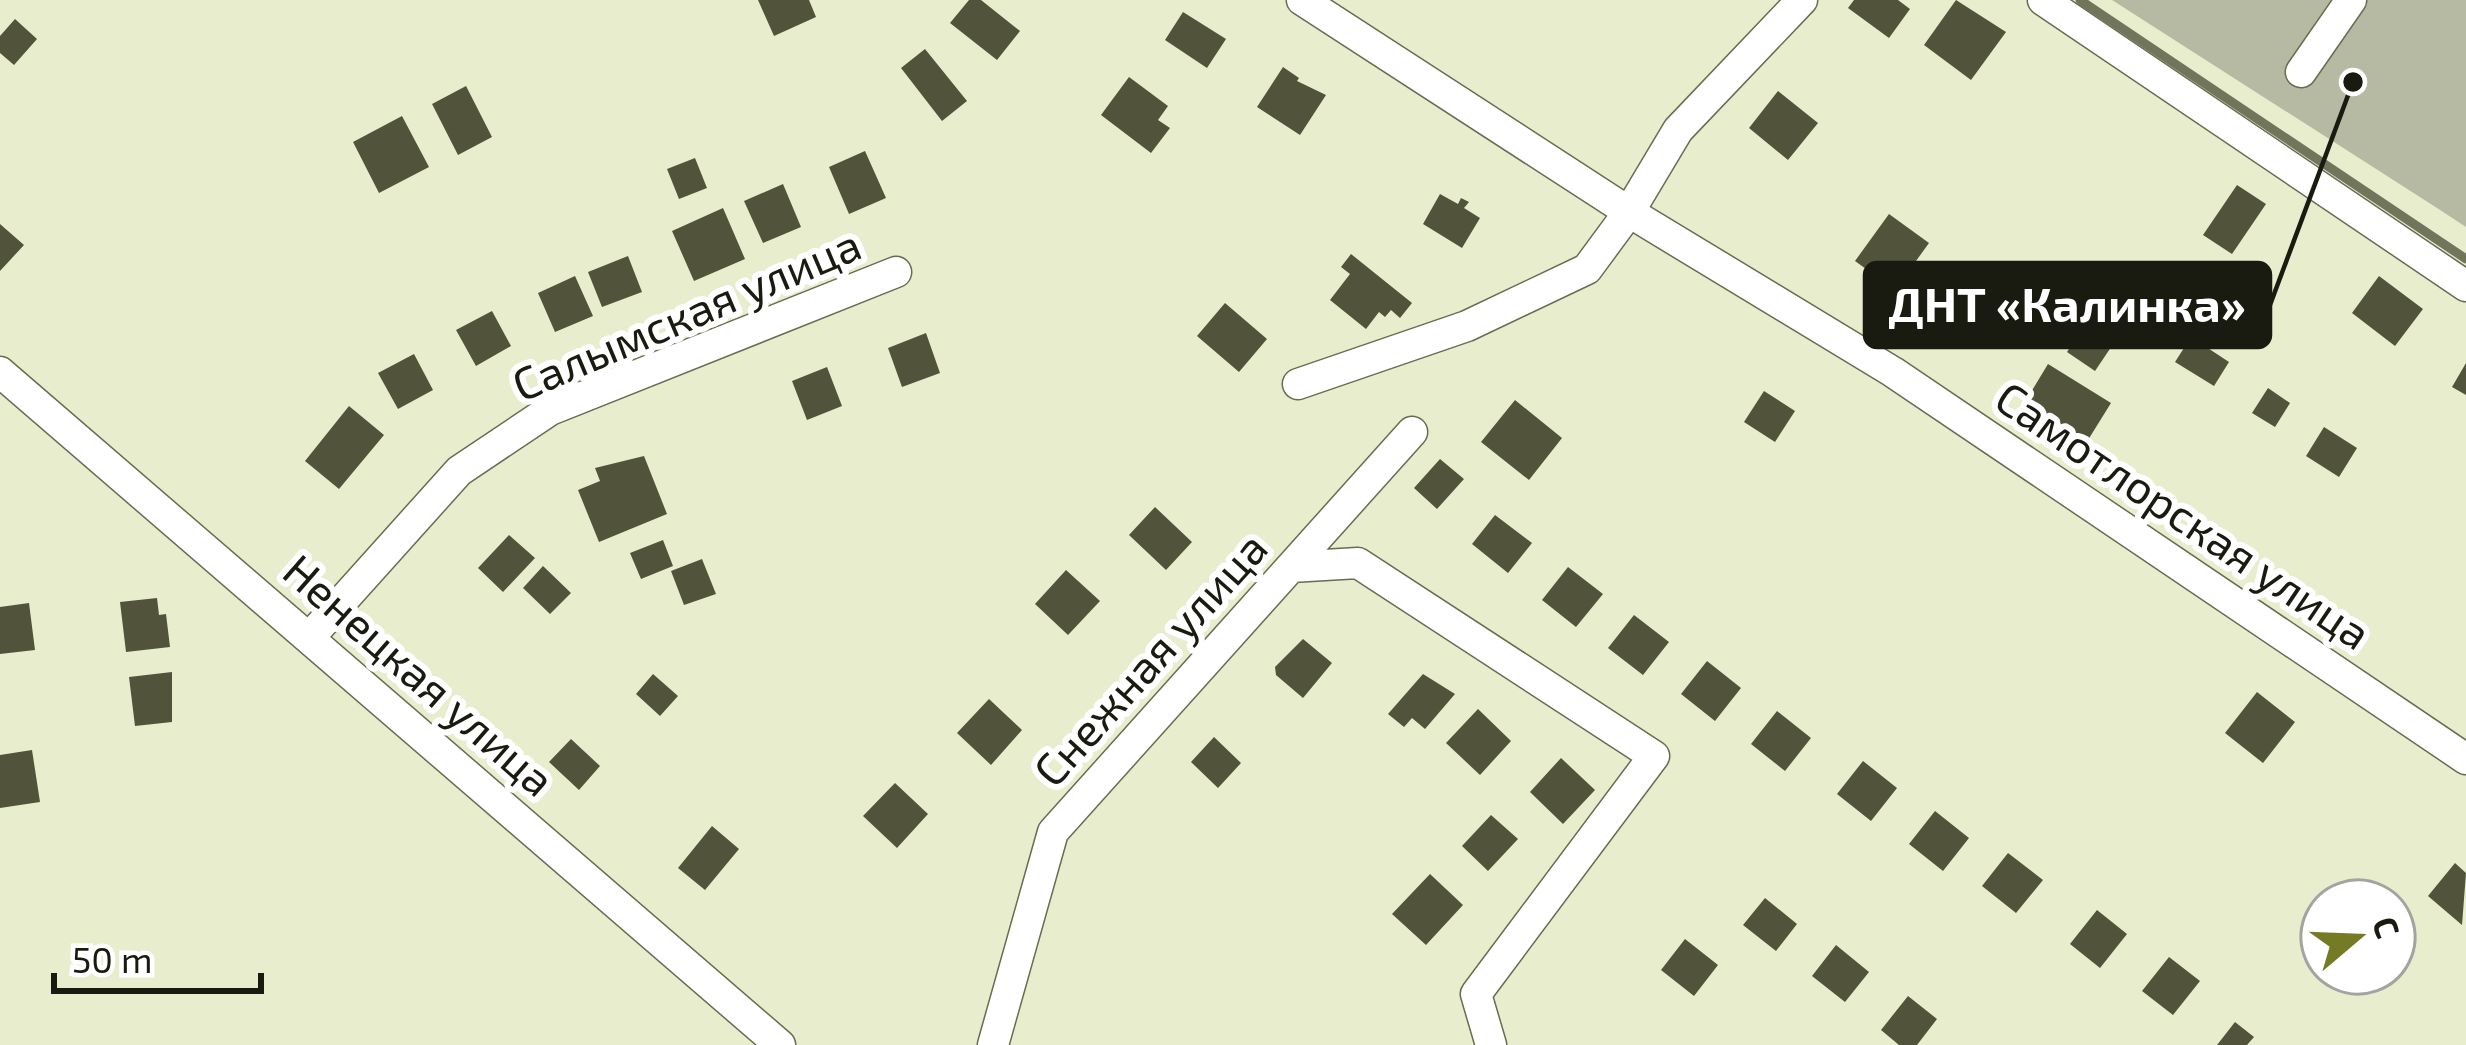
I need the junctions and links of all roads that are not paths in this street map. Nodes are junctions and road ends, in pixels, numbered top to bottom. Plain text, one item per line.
1 (1302, 0) edge
2 (1802, 0) edge
3 (2043, 0) edge
4 (2350, 0) edge
5 (2301, 72) dead end
6 (1629, 212) junction
7 (896, 272) dead end
8 (2466, 286) edge
9 (0, 372) edge
10 (1298, 384) dead end
11 (1412, 432) dead end
12 (1292, 567) junction
13 (309, 638) junction
14 (2466, 759) edge
15 (780, 1045) edge
16 (993, 1045) edge
17 (1490, 1045) edge

1 - 6 street, Самотлорская улица
2 - 6 street
3 - 8 street
4 - 5 street
6 - 10 street
6 - 14 street, Самотлорская улица
7 - 13 street, Салымская улица
9 - 13 street, Ненецкая улица
11 - 12 street, Снежная улица
12 - 16 street, Снежная улица
12 - 17 street
13 - 15 street, Ненецкая улица

